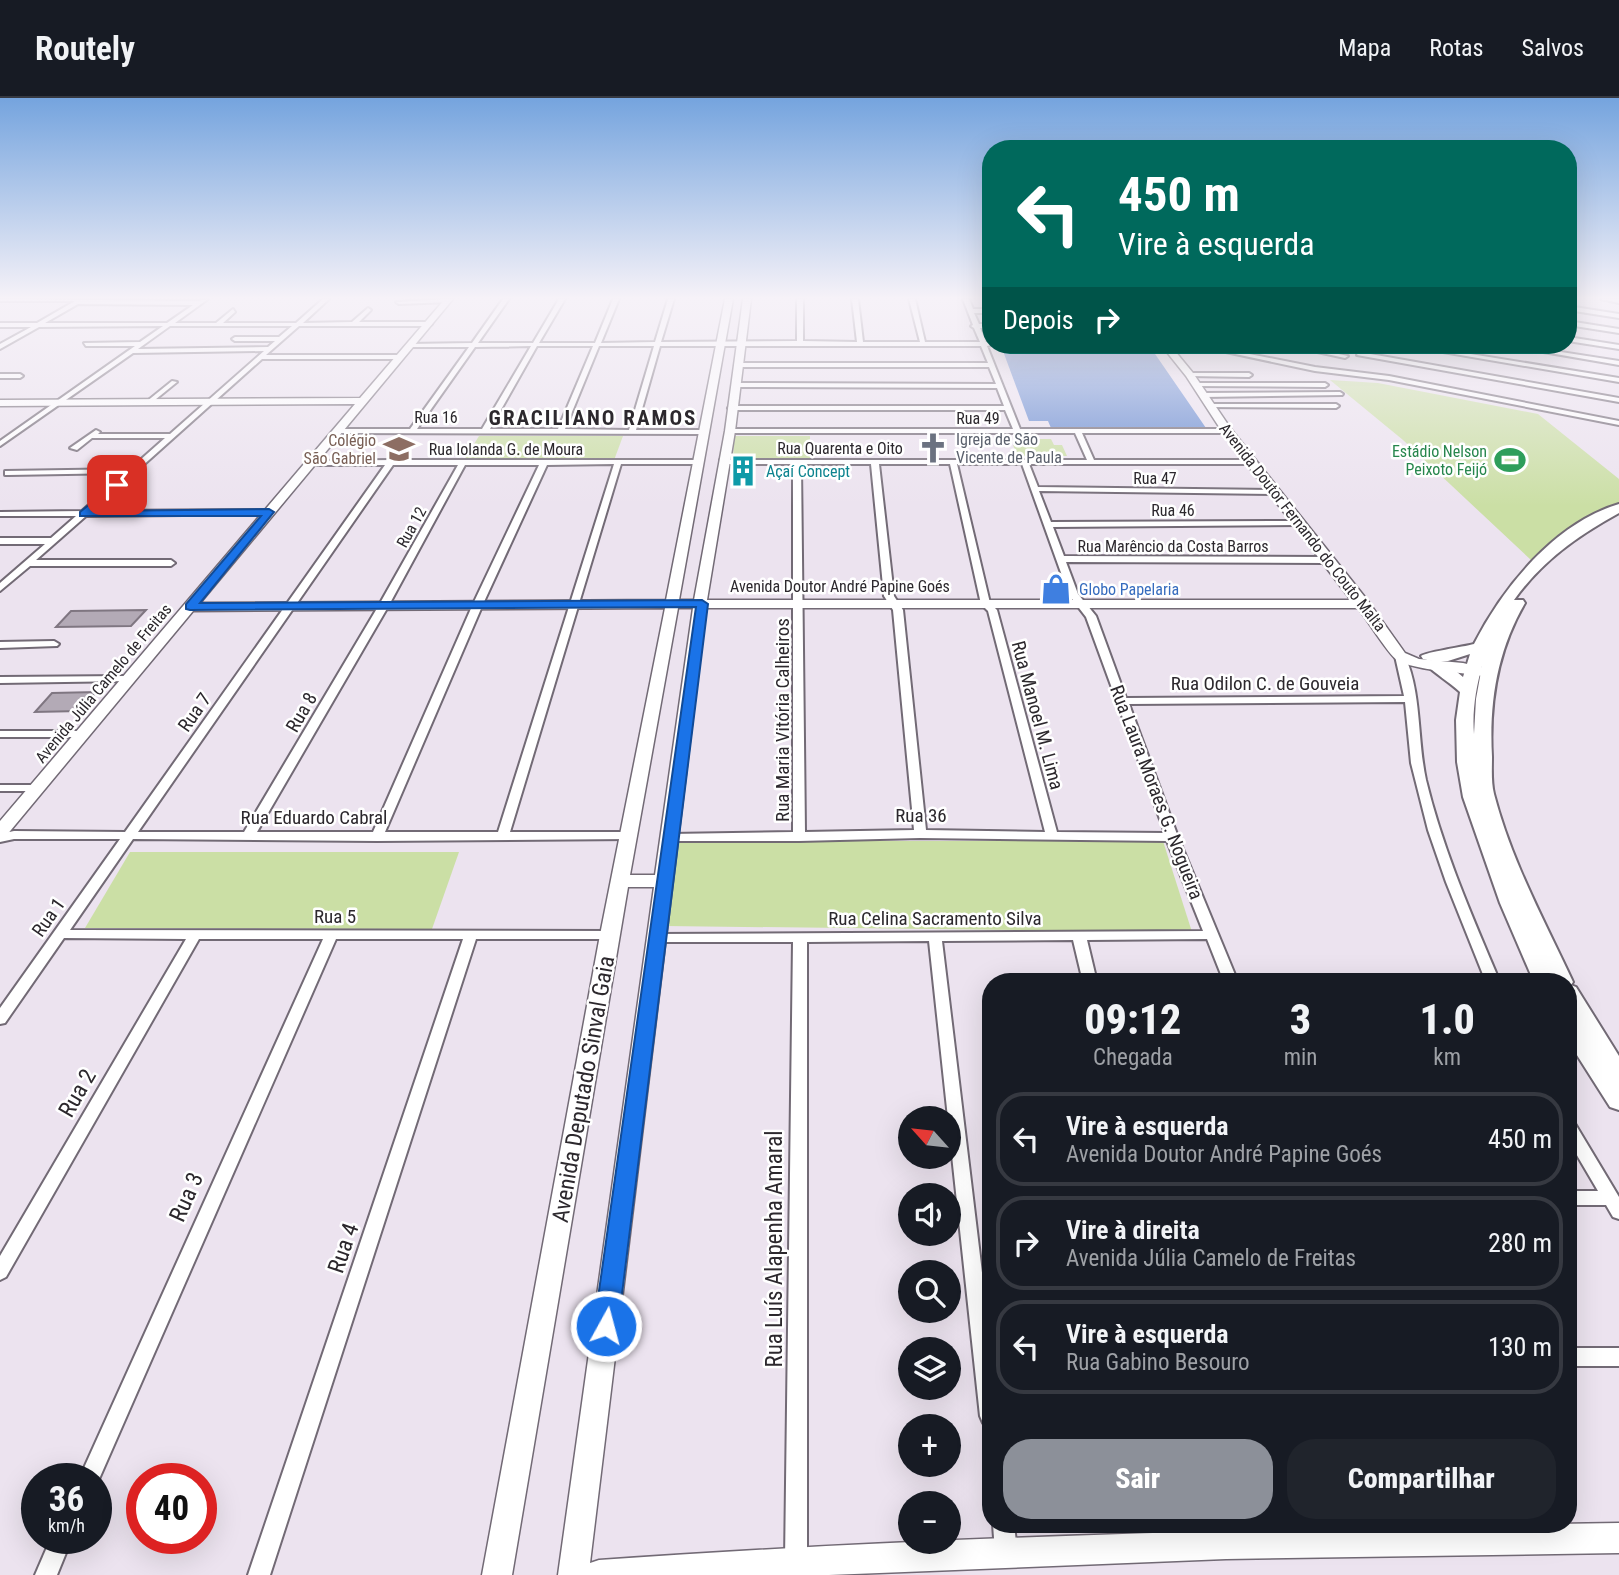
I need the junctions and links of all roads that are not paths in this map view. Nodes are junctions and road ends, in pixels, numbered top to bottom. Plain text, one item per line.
1 (108, 368) edge
2 (248, 368) edge
3 (391, 368) edge
4 (457, 368) edge
5 (521, 368) edge
6 (585, 368) edge
7 (650, 368) edge
8 (716, 368) edge
9 (738, 368) edge
10 (992, 368) edge
11 (1183, 368) edge
12 (1315, 368) edge
13 (1346, 368) edge
14 (1360, 368) edge
15 (1436, 368) edge
16 (1545, 368) edge
17 (1458, 372) junction
18 (1347, 374) junction
19 (1249, 375) dead end
20 (1361, 375) junction
21 (0, 376) edge
22 (20, 376) dead end
23 (1619, 380) edge
24 (174, 382) dead end
25 (736, 385) junction
26 (1197, 385) junction
27 (1325, 385) dead end
28 (1000, 386) junction
29 (1438, 388) junction
30 (1340, 394) dead end
31 (1619, 400) edge
32 (363, 401) junction
33 (148, 402) junction
34 (209, 402) junction
35 (0, 403) edge
36 (58, 403) junction
37 (1210, 406) junction
38 (1336, 406) dead end
39 (732, 408) junction
40 (1008, 408) junction
41 (1619, 423) edge
42 (97, 431) dead end
43 (338, 431) junction
44 (412, 431) junction
45 (485, 431) junction
46 (730, 431) junction
47 (1078, 431) junction
48 (1227, 431) junction
49 (560, 432) junction
50 (632, 432) junction
51 (703, 432) junction
52 (1017, 432) junction
53 (90, 436) junction
54 (171, 436) junction
55 (0, 438) edge
56 (9, 438) junction
57 (0, 444) edge
58 (702, 447) junction
59 (726, 448) junction
60 (74, 449) dead end
61 (699, 462) junction
62 (723, 462) junction
63 (875, 462) junction
64 (953, 462) junction
65 (1252, 462) junction
66 (313, 463) junction
67 (391, 463) junction
68 (463, 463) junction
69 (544, 463) junction
70 (618, 463) junction
71 (797, 463) junction
72 (1025, 463) junction
73 (1092, 463) junction
74 (133, 471) junction
75 (8, 473) dead end
76 (1036, 489) junction
77 (1274, 492) junction
78 (1619, 508) edge
79 (269, 512) junction
80 (0, 514) edge
81 (84, 514) junction
82 (1619, 516) edge
83 (1298, 523) junction
84 (1049, 525) junction
85 (0, 541) edge
86 (52, 541) junction
87 (1062, 559) junction
88 (1325, 560) junction
89 (28, 563) junction
90 (171, 563) dead end
91 (0, 588) edge
92 (799, 603) junction
93 (894, 603) junction
94 (478, 604) junction
95 (573, 604) junction
96 (670, 604) junction
97 (702, 604) junction
98 (986, 604) junction
99 (1081, 604) junction
100 (1363, 604) junction
101 (384, 605) junction
102 (190, 607) junction
103 (290, 607) junction
104 (1391, 640) junction
105 (54, 644) dead end
106 (0, 645) edge
107 (1482, 646) junction
108 (1400, 656) junction
109 (1431, 661) junction
110 (1481, 669) junction
111 (126, 679) junction
112 (0, 680) edge
113 (1468, 691) junction
114 (1408, 699) junction
115 (1121, 701) junction
116 (0, 734) edge
117 (80, 734) junction
118 (0, 788) edge
119 (38, 788) junction
120 (0, 832) edge
121 (920, 834) junction
122 (248, 836) junction
123 (377, 836) junction
124 (503, 836) junction
125 (628, 836) junction
126 (799, 836) junction
127 (1052, 836) junction
128 (127, 837) junction
129 (1172, 837) junction
130 (0, 838) edge
131 (670, 838) junction
132 (621, 881) junction
133 (664, 881) junction
134 (60, 934) junction
135 (471, 935) junction
136 (610, 935) junction
137 (1213, 935) junction
138 (194, 936) junction
139 (331, 936) junction
140 (1079, 936) junction
141 (657, 937) junction
142 (800, 938) junction
143 (935, 938) junction
144 (1088, 973) edge
145 (1228, 973) edge
146 (1489, 973) edge
147 (1540, 973) edge
148 (1558, 973) edge
149 (1577, 1006) edge
150 (0, 1019) edge
151 (1577, 1036) edge
152 (1616, 1068) edge
153 (1619, 1101) edge
154 (1577, 1141) edge
155 (1577, 1199) edge
156 (1614, 1205) edge
157 (0, 1272) edge
158 (982, 1346) edge
159 (1577, 1357) edge
160 (1619, 1357) edge
161 (96, 1463) edge
162 (1224, 1534) edge
163 (1436, 1534) edge
164 (1005, 1538) edge
165 (1619, 1538) edge
166 (55, 1554) edge
167 (796, 1561) junction
168 (46, 1575) edge
169 (259, 1575) edge
170 (497, 1575) edge
171 (573, 1575) edge
172 (599, 1575) edge

1 - 36 street
2 - 34 street
3 - 32 street, Avenida Júlia Camelo de Freitas
4 - 44 street
5 - 45 street
6 - 49 street
7 - 50 street
8 - 51 street, Avenida Deputado Sinval Gaia
9 - 25 street
10 - 28 street
11 - 26 street, Avenida Doutor Fernando do Couto Malta
12 - 18 street
13 - 18 street
14 - 20 street
15 - 17 street
16 - 23 street
17 - 29 street
17 - 31 street
18 - 20 street
19 - 26 street
20 - 29 street
21 - 22 street
24 - 33 street
25 - 28 street
25 - 39 street
26 - 27 street
26 - 30 street
26 - 37 street, Avenida Doutor Fernando do Couto Malta
28 - 40 street
29 - 41 street
32 - 34 street
32 - 43 street, Avenida Júlia Camelo de Freitas
33 - 34 street
33 - 36 street
34 - 54 street
35 - 36 street
36 - 56 street
37 - 38 street
37 - 48 street, Avenida Doutor Fernando do Couto Malta
39 - 40 street
39 - 46 street
40 - 52 street
42 - 53 street
43 - 44 street, Rua 16
43 - 66 street, Avenida Júlia Camelo de Freitas
44 - 45 street, Rua 16
45 - 49 street, Rua 16
46 - 52 street, Rua 49
46 - 59 street
47 - 48 street, Rua 49
47 - 52 street, Rua 49
47 - 73 street
48 - 65 street, Avenida Doutor Fernando do Couto Malta
49 - 50 street, Rua 16
50 - 51 street, Rua 16
51 - 58 street, Avenida Deputado Sinval Gaia
53 - 54 street
53 - 60 street
54 - 74 street
55 - 56 street
56 - 57 street
58 - 59 street
58 - 61 street, Avenida Deputado Sinval Gaia
59 - 62 street
61 - 70 street, Rua Iolanda G. de Moura
61 - 96 street, Avenida Deputado Sinval Gaia
62 - 71 street, Rua Quarenta e Oito
62 - 97 street
63 - 64 street, Rua Quarenta e Oito
63 - 71 street, Rua Quarenta e Oito
63 - 93 street
64 - 72 street, Rua Quarenta e Oito
64 - 98 street
65 - 73 street, Rua Quarenta e Oito
65 - 77 street, Avenida Doutor Fernando do Couto Malta
66 - 67 street, Rua Iolanda G. de Moura
66 - 79 street, Avenida Júlia Camelo de Freitas
67 - 68 street, Rua Iolanda G. de Moura
67 - 103 street, Rua 7
68 - 69 street, Rua Iolanda G. de Moura
68 - 101 street, Rua 12
69 - 70 street, Rua Iolanda G. de Moura
69 - 94 street
70 - 95 street
71 - 92 street, Rua Maria Vitória Calheiros
72 - 73 street, Rua Quarenta e Oito
72 - 76 street, Rua Laura Moraes G. Nogueira
74 - 75 street
74 - 81 street
76 - 77 street, Rua 47
76 - 84 street, Rua Laura Moraes G. Nogueira
77 - 83 street, Avenida Doutor Fernando do Couto Malta
78 - 107 main road
79 - 81 street
79 - 102 street, Avenida Júlia Camelo de Freitas
80 - 81 street
81 - 86 street
82 - 110 main road
83 - 84 street, Rua 46
83 - 88 street, Avenida Doutor Fernando do Couto Malta
84 - 87 street, Rua Laura Moraes G. Nogueira
85 - 86 street
86 - 89 street
87 - 88 street, Rua Marêncio da Costa Barros
87 - 99 street, Rua Laura Moraes G. Nogueira
88 - 100 street, Avenida Doutor Fernando do Couto Malta
89 - 90 street
89 - 91 street
92 - 93 street, Avenida Doutor André Papine Goés
92 - 97 street, Avenida Doutor André Papine Goés
92 - 126 street, Rua Maria Vitória Calheiros
93 - 98 street, Avenida Doutor André Papine Goés
93 - 121 street
94 - 95 street, Avenida Doutor André Papine Goés
94 - 101 street, Avenida Doutor André Papine Goés
94 - 123 street
95 - 96 street, Avenida Doutor André Papine Goés
95 - 124 street
96 - 97 street, Avenida Doutor André Papine Goés
96 - 125 street, Avenida Deputado Sinval Gaia
97 - 131 street
98 - 99 street, Avenida Doutor André Papine Goés
98 - 127 street, Rua Manoel M. Lima
99 - 100 street, Avenida Doutor André Papine Goés
99 - 115 street, Rua Laura Moraes G. Nogueira
100 - 104 street, Avenida Doutor Fernando do Couto Malta
101 - 103 street, Avenida Doutor André Papine Goés
101 - 122 street, Rua 8
102 - 103 street, Avenida Doutor André Papine Goés
102 - 111 street, Avenida Júlia Camelo de Freitas
103 - 128 street, Rua 7
104 - 108 street, Avenida Doutor Fernando do Couto Malta
104 - 109 street, Avenida Doutor Fernando do Couto Malta
105 - 106 street
107 - 109 main road
107 - 110 main road
108 - 109 street, Avenida Doutor Fernando do Couto Malta
108 - 114 street, Avenida Doutor Fernando do Couto Malta
109 - 110 street, Avenida Doutor Fernando do Couto Malta
109 - 113 main road
110 - 113 main road
110 - 148 main road
111 - 112 street
111 - 117 street, Avenida Júlia Camelo de Freitas
113 - 147 main road
114 - 115 street, Rua Odilon C. de Gouveia
114 - 146 street, Avenida Doutor Fernando do Couto Malta
115 - 129 street, Rua Laura Moraes G. Nogueira
116 - 117 street
117 - 119 street, Avenida Júlia Camelo de Freitas
118 - 119 street
119 - 120 street, Avenida Júlia Camelo de Freitas
121 - 126 street, Rua 36
121 - 127 street, Rua 36
122 - 123 street, Rua Eduardo Cabral
122 - 128 street, Rua Eduardo Cabral
123 - 124 street, Rua Eduardo Cabral
124 - 125 street, Rua Eduardo Cabral
125 - 132 street, Avenida Deputado Sinval Gaia
126 - 131 street, Rua 36
127 - 129 street, Rua 36
128 - 130 street, Rua Eduardo Cabral
128 - 134 street, Rua 1
129 - 137 street, Rua Laura Moraes G. Nogueira
131 - 133 street
132 - 133 street
132 - 136 street, Avenida Deputado Sinval Gaia
133 - 141 street
134 - 138 street, Rua 5
134 - 150 street, Rua 1
135 - 136 street, Rua 5
135 - 139 street, Rua 5
135 - 169 street, Rua 4
136 - 170 street, Avenida Deputado Sinval Gaia
137 - 140 street, Rua Celina Sacramento Silva
137 - 145 street, Rua Laura Moraes G. Nogueira
138 - 139 street, Rua 5
138 - 157 street, Rua 2
139 - 161 street, Rua 3
140 - 143 street, Rua Celina Sacramento Silva
140 - 144 street
141 - 142 street, Rua Celina Sacramento Silva
141 - 171 street
142 - 143 street, Rua Celina Sacramento Silva
142 - 167 street, Rua Luís Alapenha Amaral
143 - 158 street
149 - 152 main road
151 - 153 main road
154 - 156 street
155 - 156 street
159 - 160 street
162 - 163 street
162 - 164 street
163 - 165 street
164 - 167 street
166 - 168 street
167 - 172 street

